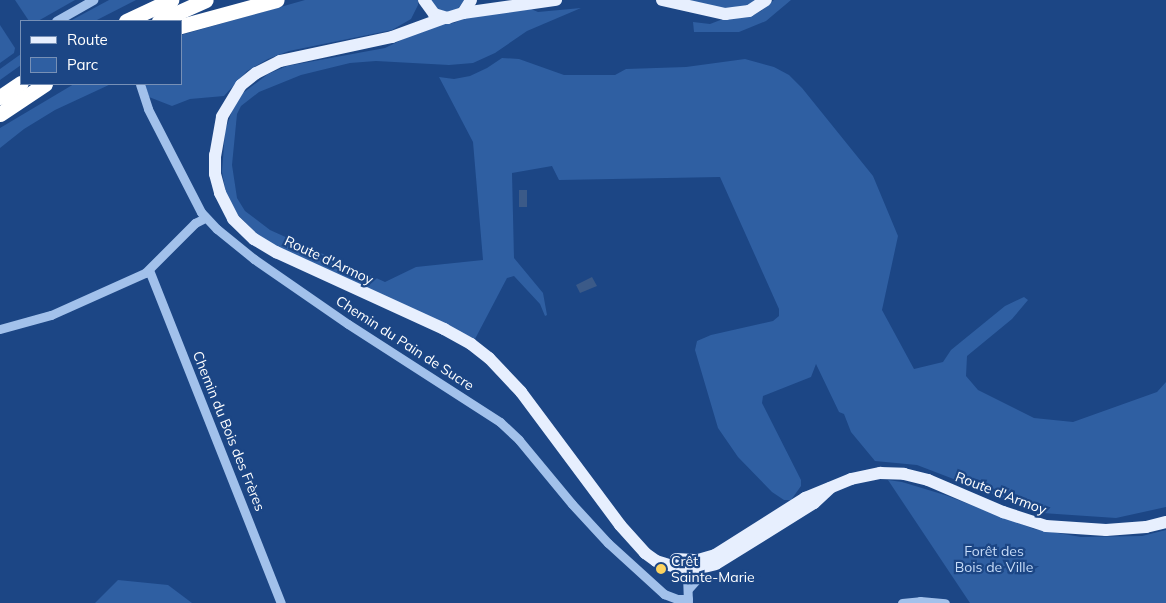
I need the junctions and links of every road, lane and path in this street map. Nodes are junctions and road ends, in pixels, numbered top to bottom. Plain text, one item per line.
1 (93, 0) edge
2 (165, 0) edge
3 (171, 0) edge
4 (206, 0) edge
5 (277, 0) edge
6 (471, 0) edge
7 (483, 0) edge
8 (556, 0) edge
9 (662, 0) edge
10 (766, 0) edge
11 (425, 1) edge
12 (506, 7) junction
13 (463, 13) junction
14 (140, 14) junction
15 (444, 18) junction
16 (58, 20) edge
17 (128, 20) edge
18 (161, 20) edge
19 (182, 26) edge
20 (403, 32) junction
21 (20, 84) edge
22 (44, 85) edge
23 (140, 85) edge
24 (0, 98) edge
25 (0, 114) edge
26 (205, 218) junction
27 (149, 270) junction
28 (0, 329) edge
29 (1166, 522) edge
30 (695, 564) junction
31 (688, 601) edge
32 (281, 603) edge
33 (902, 603) edge
34 (945, 603) edge

1 - 16 street
2 - 14 highway
3 - 14 highway
4 - 18 highway
5 - 19 highway
6 - 13 main road
7 - 12 main road
8 - 12 main road
9 - 10 main road
11 - 15 main road
11 - 20 main road, Route d'Armoy
12 - 13 main road
13 - 15 main road, Route d'Armoy
14 - 17 highway
15 - 20 main road, Route d'Armoy
20 - 30 main road, Route d'Armoy
21 - 24 highway
22 - 25 highway
23 - 26 street, Chemin du Pain de Sucre
26 - 27 street
26 - 31 street, Chemin du Pain de Sucre
27 - 28 street
27 - 32 street, Chemin du Bois des Frères
29 - 30 main road, Route d'Armoy
30 - 31 street
33 - 34 street

